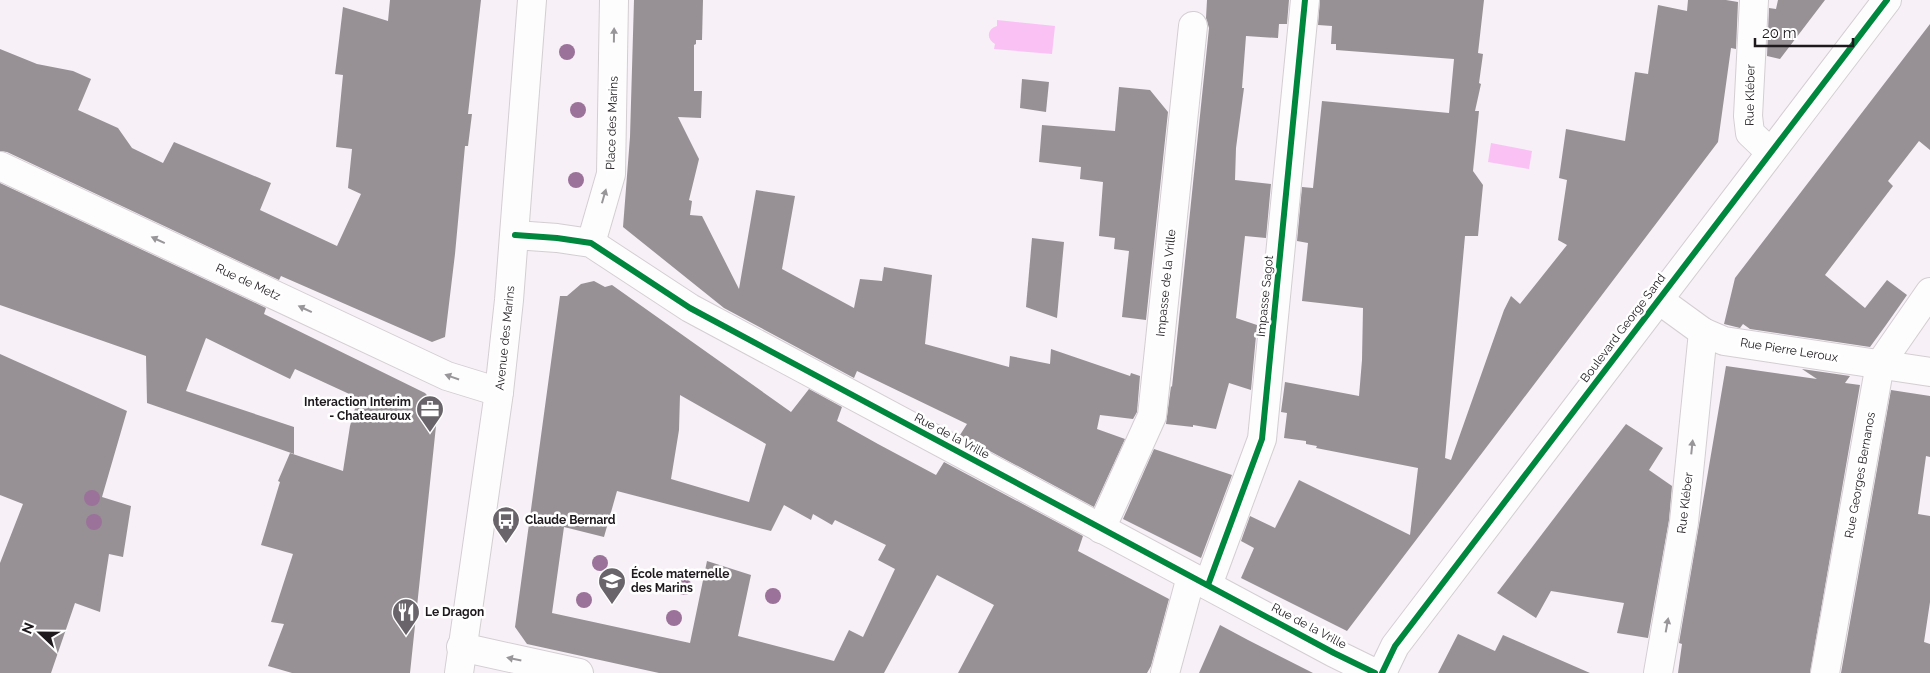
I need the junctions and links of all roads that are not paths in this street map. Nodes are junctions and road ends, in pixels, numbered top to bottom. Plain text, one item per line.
1 (532, 0) edge
2 (614, 0) edge
3 (1305, 0) edge
4 (1754, 0) edge
5 (1887, 0) edge
6 (1193, 26) dead end
7 (1770, 152) junction
8 (0, 166) edge
9 (515, 235) junction
10 (592, 243) junction
11 (1930, 292) edge
12 (1659, 300) junction
13 (1702, 332) junction
14 (1880, 364) junction
15 (1930, 372) edge
16 (499, 392) junction
17 (1101, 529) junction
18 (1200, 581) junction
19 (460, 660) edge
20 (579, 673) edge
21 (1164, 673) edge
22 (1376, 673) edge
23 (1382, 673) edge
24 (1658, 673) edge
25 (1824, 673) edge

1 - 9 street, Avenue des Marins
10 -> 2 street, Place des Marins
3 - 18 street, Impasse Sagot
4 - 7 street, Rue Kléber
5 - 7 street, Boulevard George Sand
6 - 17 street, Impasse de la Vrille
7 - 12 street, Boulevard George Sand
16 -> 8 street, Rue de Metz
9 - 10 street, Rue de la Vrille
9 - 16 street, Avenue des Marins
10 - 17 street, Rue de la Vrille
11 - 14 street, Rue Georges Bernanos
12 - 13 street, Rue Pierre Leroux
12 - 23 street, Boulevard George Sand
13 - 14 street, Rue Pierre Leroux
24 -> 13 street, Rue Kléber
14 - 15 street, Rue Pierre Leroux
14 - 25 street, Rue Georges Bernanos
16 - 19 street, Avenue des Marins
17 - 18 street, Rue de la Vrille
18 - 21 street, Impasse Sagot
18 - 22 street, Rue de la Vrille
20 -> 19 street

